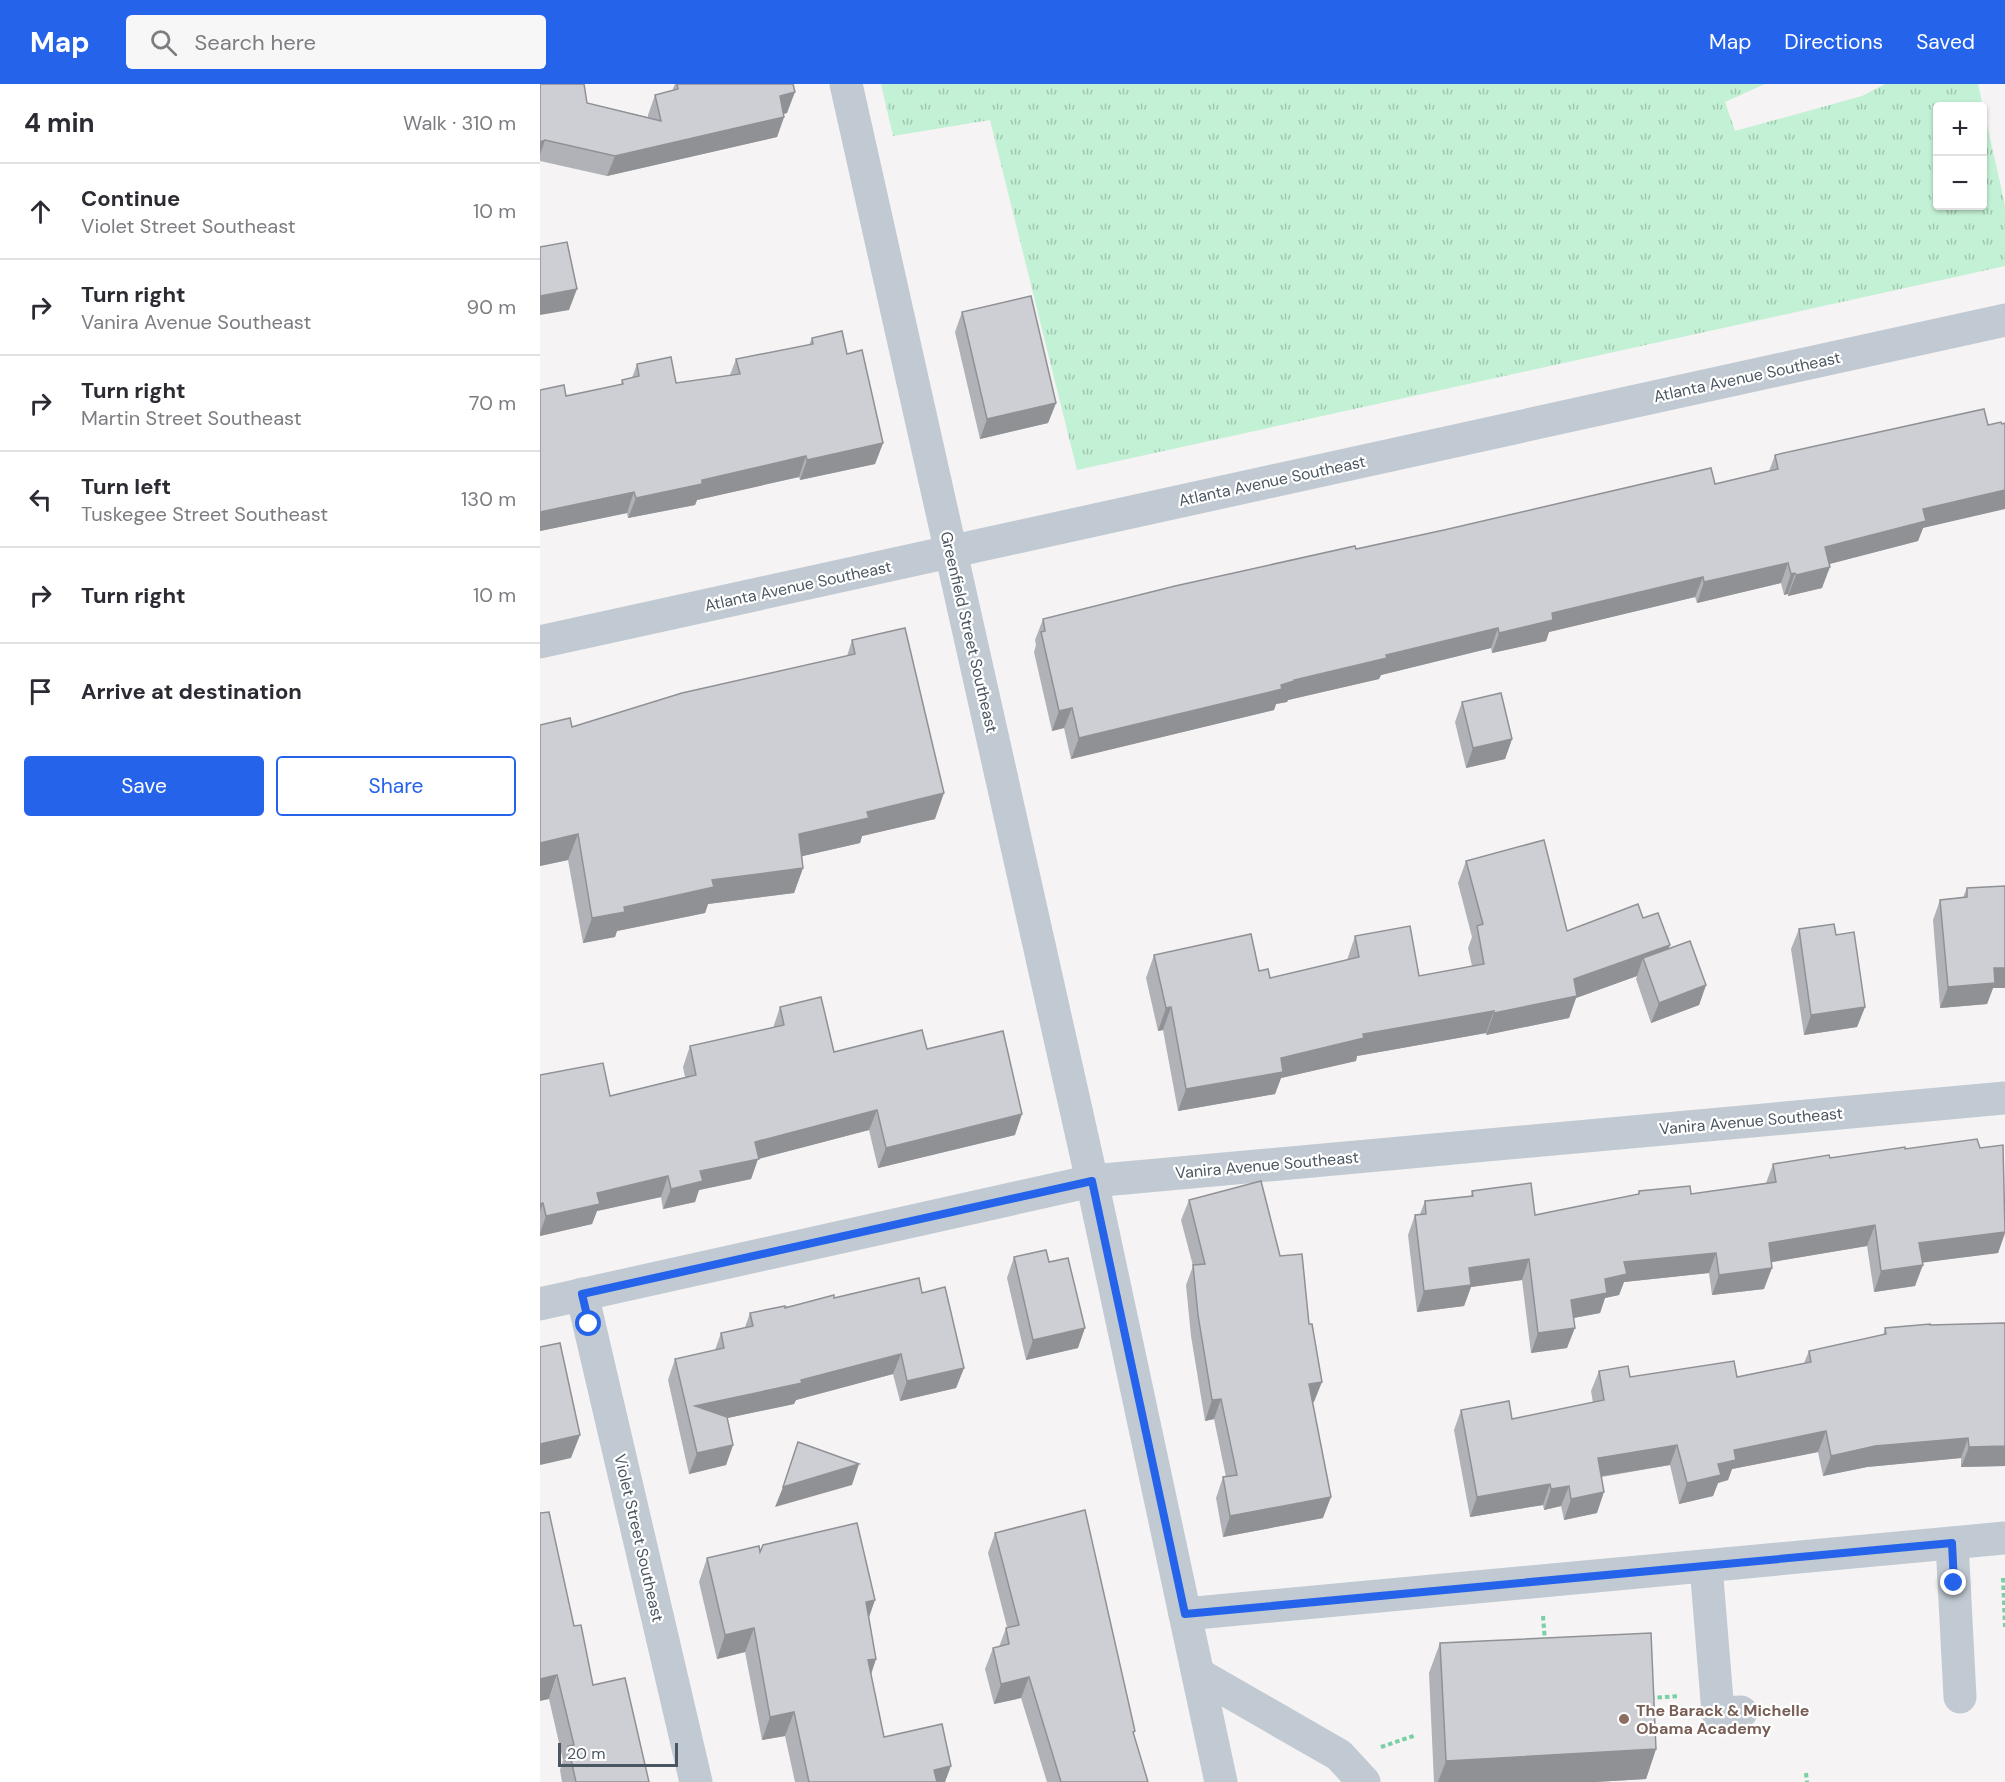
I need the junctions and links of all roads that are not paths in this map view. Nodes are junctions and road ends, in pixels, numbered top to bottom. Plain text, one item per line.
1 (846, 84) edge
2 (2005, 320) edge
3 (951, 552) junction
4 (540, 642) edge
5 (2005, 1098) edge
6 (1092, 1181) junction
7 (582, 1294) junction
8 (540, 1304) edge
9 (2005, 1538) edge
10 (1952, 1543) junction
11 (1706, 1566) junction
12 (1185, 1614) junction
13 (1198, 1674) junction
14 (1960, 1696) dead end
15 (1741, 1712) dead end
16 (696, 1782) edge
17 (1221, 1782) edge
18 (1364, 1782) edge

1 - 3 street, Greenfield Street Southeast
2 - 3 street, Atlanta Avenue Southeast
3 - 4 street, Atlanta Avenue Southeast
3 - 6 street, Greenfield Street Southeast
5 - 6 street, Vanira Avenue Southeast
6 - 7 street, Vanira Avenue Southeast
6 - 12 street, Greenfield Street Southeast
7 - 8 street, Vanira Avenue Southeast
7 - 16 street, Violet Street Southeast
9 - 10 street
10 - 11 street
10 - 14 street
11 - 12 street
11 - 15 street
12 - 13 street, Greenfield Street Southeast
13 - 17 street, Greenfield Street Southeast
13 - 18 street

